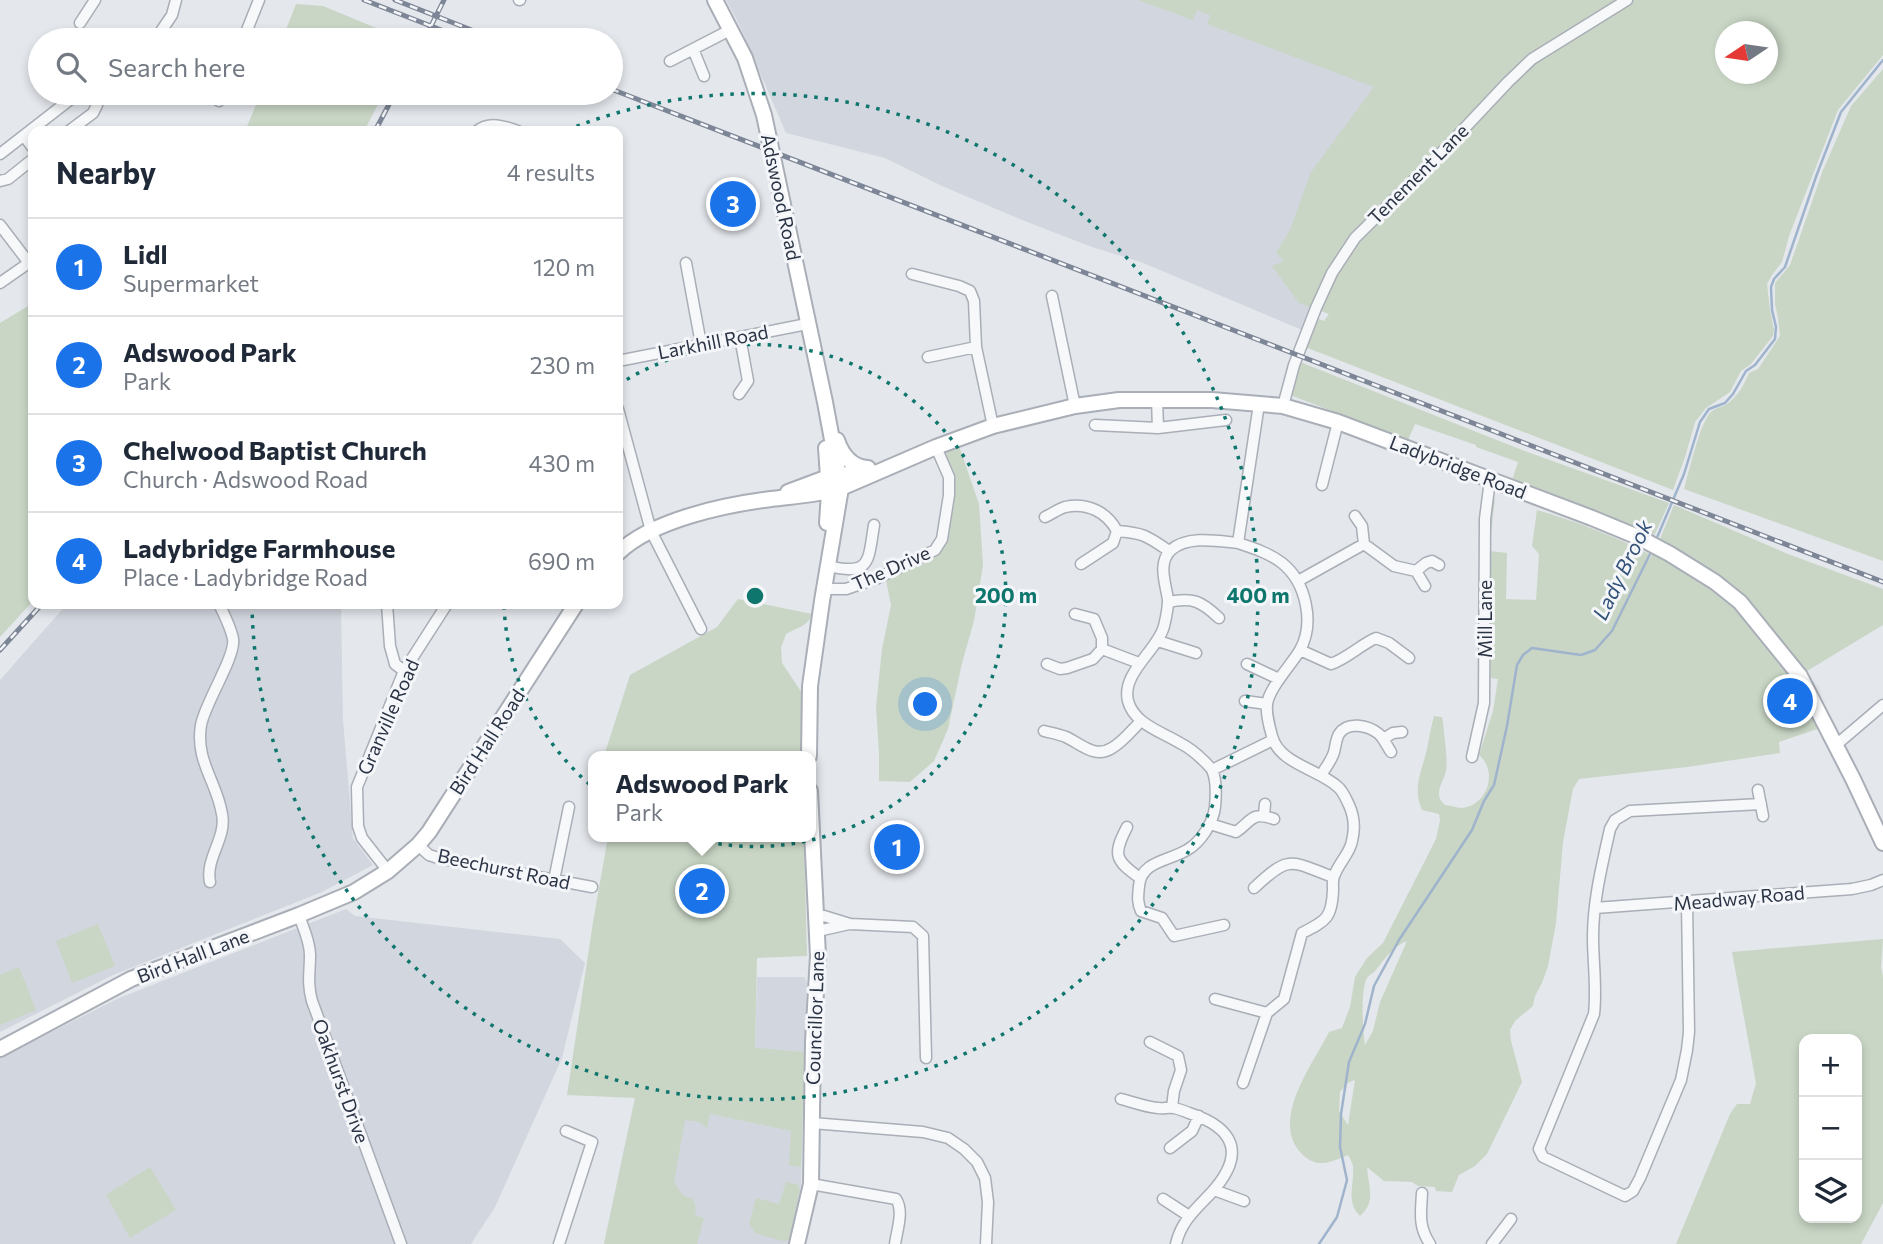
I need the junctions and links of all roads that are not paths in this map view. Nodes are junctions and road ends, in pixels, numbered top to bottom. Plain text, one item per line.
1 (95, 0) edge
2 (176, 0) edge
3 (259, 0) edge
4 (715, 0) edge
5 (1627, 0) edge
6 (80, 23) dead end
7 (163, 28) edge
8 (248, 28) edge
9 (730, 30) junction
10 (693, 49) junction
11 (670, 61) dead end
12 (704, 76) dead end
13 (63, 105) edge
14 (97, 105) edge
15 (37, 126) edge
16 (76, 126) edge
17 (28, 133) edge
18 (24, 136) junction
19 (28, 141) edge
20 (0, 154) edge
21 (28, 163) edge
22 (0, 181) edge
23 (0, 225) edge
24 (28, 258) edge
25 (686, 262) dead end
26 (28, 263) edge
27 (912, 274) dead end
28 (0, 283) edge
29 (1052, 296) dead end
30 (807, 324) junction
31 (740, 337) junction
32 (701, 344) junction
33 (976, 347) junction
34 (928, 357) dead end
35 (623, 360) edge
36 (739, 394) dead end
37 (1157, 399) junction
38 (825, 402) junction
39 (1259, 404) junction
40 (1075, 406) junction
41 (1283, 406) junction
42 (1226, 420) dead end
43 (1338, 422) junction
44 (1095, 425) dead end
45 (993, 426) junction
46 (1158, 428) junction
47 (936, 447) junction
48 (623, 450) edge
49 (883, 469) junction
50 (1490, 480) junction
51 (834, 483) junction
52 (1322, 485) dead end
53 (1355, 516) dead end
54 (1045, 517) dead end
55 (874, 525) dead end
56 (651, 531) junction
57 (1117, 531) junction
58 (1238, 542) junction
59 (1364, 544) junction
60 (623, 549) edge
61 (1169, 551) junction
62 (1081, 564) dead end
63 (1439, 565) dead end
64 (828, 566) junction
65 (1416, 570) junction
66 (1298, 581) junction
67 (1425, 586) dead end
68 (823, 595) junction
69 (1168, 603) junction
70 (221, 609) edge
71 (387, 609) edge
72 (444, 609) edge
73 (573, 609) edge
74 (1075, 614) dead end
75 (1219, 618) dead end
76 (701, 629) dead end
77 (1158, 641) junction
78 (1102, 649) junction
79 (1300, 650) junction
80 (1196, 653) dead end
81 (1409, 658) dead end
82 (1139, 663) junction
83 (1047, 664) dead end
84 (1247, 664) dead end
85 (404, 671) junction
86 (1279, 679) junction
87 (1245, 701) dead end
88 (1266, 704) junction
89 (1883, 705) edge
90 (1141, 721) junction
91 (1044, 731) dead end
92 (1402, 732) dead end
93 (1383, 739) junction
94 (1273, 740) junction
95 (1836, 745) junction
96 (808, 751) edge
97 (1391, 752) dead end
98 (1472, 757) dead end
99 (1212, 769) junction
100 (1321, 775) junction
101 (1758, 790) dead end
102 (1265, 804) dead end
103 (1760, 804) junction
104 (569, 807) dead end
105 (1763, 816) dead end
106 (1210, 824) junction
107 (1127, 827) dead end
108 (813, 842) edge
109 (1883, 843) edge
110 (418, 845) junction
111 (388, 871) junction
112 (1333, 877) junction
113 (1140, 878) junction
114 (554, 880) junction
115 (1883, 880) edge
116 (210, 882) dead end
117 (592, 887) dead end
118 (1254, 888) dead end
119 (1687, 902) junction
120 (1595, 908) junction
121 (299, 915) junction
122 (818, 923) junction
123 (1224, 925) dead end
124 (1215, 999) dead end
125 (1267, 1013) junction
126 (1150, 1042) dead end
127 (0, 1049) edge
128 (926, 1058) dead end
129 (1243, 1083) dead end
130 (1121, 1099) dead end
131 (1172, 1107) junction
132 (1199, 1116) junction
133 (812, 1123) junction
134 (566, 1131) dead end
135 (1170, 1148) dead end
136 (811, 1184) junction
137 (1214, 1190) junction
138 (1422, 1192) dead end
139 (1163, 1199) dead end
140 (1244, 1201) dead end
141 (1189, 1216) junction
142 (1511, 1219) dead end
143 (401, 1244) edge
144 (559, 1244) edge
145 (797, 1244) edge
146 (895, 1244) edge
147 (986, 1244) edge
148 (1176, 1244) edge
149 (1430, 1244) edge
150 (1492, 1244) edge

1 - 6 street
2 - 7 street
3 - 8 street
4 - 9 street, Adswood Road
5 - 41 street, Tenement Lane
9 - 10 street
9 - 30 street, Adswood Road
10 - 11 street
10 - 12 street
13 - 15 street
14 - 16 street
17 - 18 street
18 - 19 street
18 - 20 street
21 - 22 street
23 - 24 street
25 - 32 street
26 - 28 street
27 - 33 street
29 - 40 street
30 - 31 street, Larkhill Road
30 - 38 street, Adswood Road
31 - 32 street, Larkhill Road
31 - 36 street
32 - 35 street, Larkhill Road
33 - 34 street
33 - 45 street
37 - 39 street, Ladybridge Road
37 - 40 street, Ladybridge Road
37 - 46 street
38 - 49 street, Adswood Road
38 - 51 street, Adswood Road
39 - 41 street, Ladybridge Road
39 - 58 street
40 - 45 street, Ladybridge Road
41 - 43 street, Ladybridge Road
42 - 46 street
43 - 50 street, Ladybridge Road
43 - 52 street
44 - 46 street
45 - 47 street, Ladybridge Road
47 - 49 street, Ladybridge Road
47 - 68 street, The Drive
48 - 56 street
49 - 51 street, Ladybridge Road
50 - 95 street, Ladybridge Road
50 - 98 street, Mill Lane
51 - 56 street
51 - 64 street
51 - 68 street
53 - 59 street
54 - 57 street
55 - 64 street
56 - 60 street
56 - 76 street
57 - 61 street
57 - 62 street
58 - 61 street
58 - 66 street
59 - 65 street
59 - 66 street
61 - 69 street
63 - 65 street
64 - 68 street
65 - 67 street
66 - 79 street
68 - 96 street
69 - 75 street
69 - 77 street
70 - 116 street
71 - 85 street
72 - 85 street, Granville Road
73 - 110 street, Bird Hall Road
74 - 78 street
77 - 80 street
77 - 82 street
78 - 82 street
78 - 83 street
79 - 81 street
79 - 86 street
82 - 90 street
84 - 86 street
85 - 111 street, Granville Road
86 - 88 street
87 - 88 street
88 - 94 street
89 - 95 street
90 - 91 street
90 - 99 street
92 - 93 street
93 - 97 street
93 - 100 street
94 - 99 street
94 - 100 street
95 - 109 street, Ladybridge Road
99 - 106 street
100 - 112 street
101 - 103 street
102 - 106 street
103 - 105 street
103 - 120 street
104 - 114 street
106 - 113 street
107 - 113 street
108 - 122 street, Councillor Lane
110 - 111 street, Bird Hall Road
110 - 114 street, Beechurst Road
111 - 121 street, Bird Hall Lane
112 - 118 street
112 - 125 street
113 - 123 street
114 - 117 street, Beechurst Road
115 - 119 street, Meadway Road
119 - 120 street, Meadway Road
119 - 120 street
121 - 127 street, Bird Hall Lane
121 - 143 street, Oakhurst Drive
122 - 128 street
122 - 133 street, Councillor Lane
124 - 125 street
125 - 129 street
126 - 131 street
130 - 131 street
131 - 132 street
132 - 135 street
132 - 137 street
133 - 136 street, Councillor Lane
133 - 147 street
134 - 144 street
136 - 145 street, Councillor Lane
136 - 146 street
137 - 140 street
137 - 141 street
138 - 149 street
139 - 141 street
141 - 148 street
142 - 150 street

